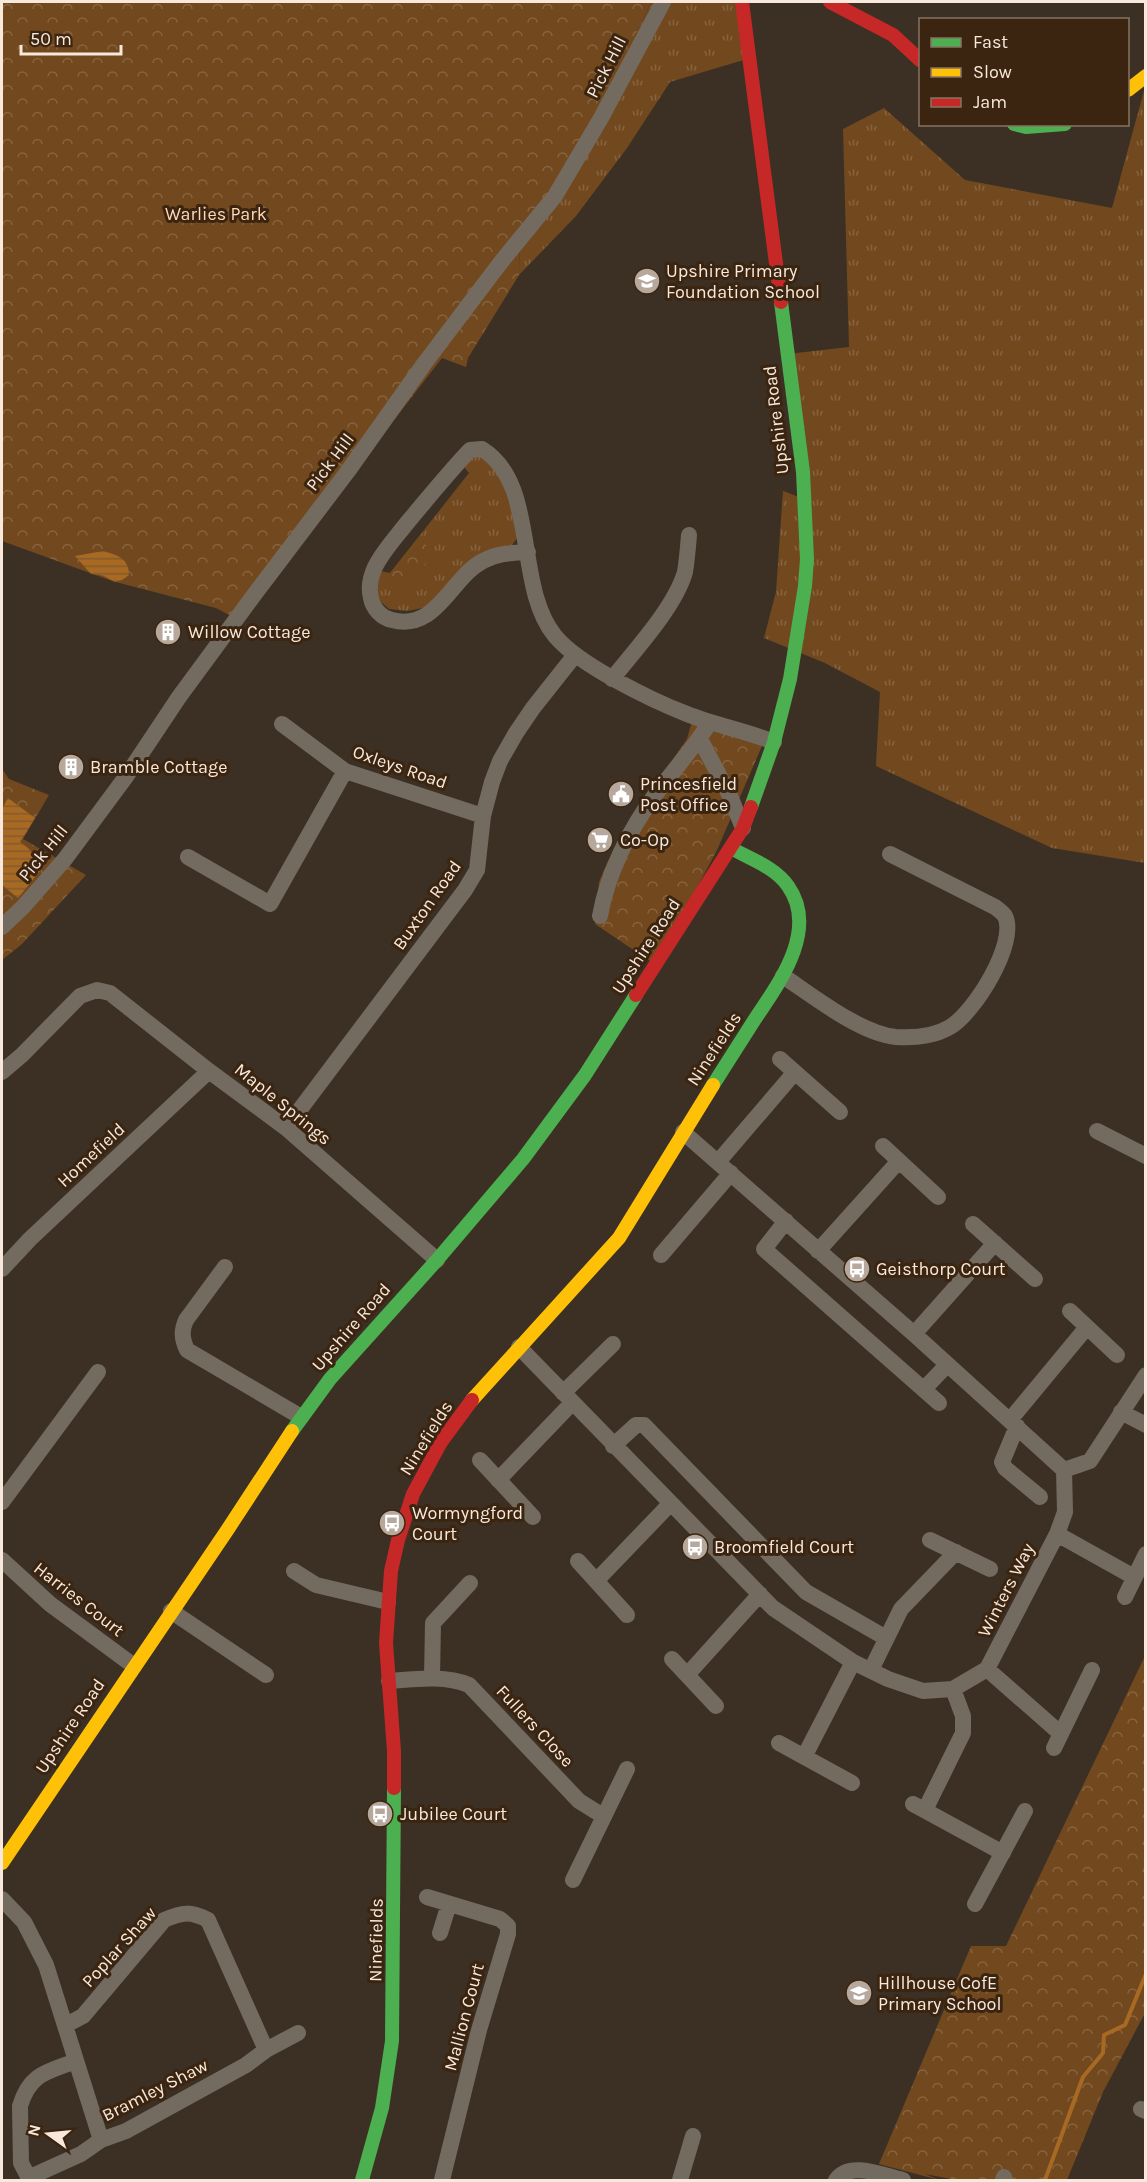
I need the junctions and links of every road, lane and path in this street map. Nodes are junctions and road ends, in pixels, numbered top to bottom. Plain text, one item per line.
1 (663, 2) edge
2 (742, 2) edge
3 (830, 2) edge
4 (919, 58) edge
5 (1146, 76) edge
6 (1129, 89) edge
7 (1022, 126) edge
8 (1039, 126) edge
9 (689, 535) dead end
10 (528, 552) junction
11 (575, 655) junction
12 (612, 679) junction
13 (710, 722) junction
14 (282, 724) dead end
15 (700, 739) junction
16 (774, 742) junction
17 (345, 771) junction
18 (483, 816) junction
19 (743, 828) junction
20 (731, 848) junction
21 (890, 854) dead end
22 (188, 857) dead end
23 (600, 916) dead end
24 (2, 927) edge
25 (783, 976) junction
26 (780, 1059) dead end
27 (208, 1071) junction
28 (2, 1072) edge
29 (795, 1072) junction
30 (840, 1112) dead end
31 (286, 1128) junction
32 (1097, 1131) dead end
33 (683, 1132) junction
34 (883, 1146) dead end
35 (1146, 1156) edge
36 (718, 1162) junction
37 (898, 1162) junction
38 (731, 1173) junction
39 (938, 1197) dead end
40 (786, 1221) junction
41 (973, 1224) dead end
42 (995, 1243) junction
43 (818, 1251) junction
44 (661, 1255) dead end
45 (437, 1260) junction
46 (225, 1267) dead end
47 (2, 1269) edge
48 (1035, 1279) dead end
49 (1070, 1311) dead end
50 (1087, 1327) junction
51 (914, 1334) junction
52 (613, 1344) dead end
53 (519, 1347) junction
54 (1117, 1355) dead end
55 (947, 1365) junction
56 (98, 1372) dead end
57 (1146, 1375) edge
58 (924, 1389) junction
59 (568, 1398) junction
60 (939, 1403) dead end
61 (1121, 1412) junction
62 (301, 1417) junction
63 (1013, 1423) junction
64 (1146, 1425) edge
65 (613, 1446) junction
66 (480, 1460) dead end
67 (1064, 1470) junction
68 (498, 1480) junction
69 (1040, 1497) dead end
70 (2, 1502) edge
71 (670, 1504) junction
72 (533, 1517) dead end
73 (1057, 1534) junction
74 (930, 1540) dead end
75 (956, 1552) junction
76 (1146, 1554) edge
77 (2, 1560) edge
78 (578, 1561) dead end
79 (990, 1569) dead end
80 (294, 1571) dead end
81 (1134, 1577) junction
82 (596, 1581) junction
83 (470, 1583) dead end
84 (760, 1594) junction
85 (1125, 1597) dead end
86 (388, 1602) junction
87 (171, 1611) junction
88 (627, 1615) dead end
89 (886, 1638) junction
90 (672, 1659) dead end
91 (853, 1662) junction
92 (134, 1666) junction
93 (987, 1669) junction
94 (871, 1670) junction
95 (1092, 1670) dead end
96 (687, 1674) junction
97 (266, 1675) dead end
98 (432, 1678) junction
99 (389, 1681) junction
100 (953, 1689) junction
101 (716, 1706) dead end
102 (779, 1743) dead end
103 (804, 1757) junction
104 (627, 1769) dead end
105 (852, 1784) dead end
106 (1025, 1811) dead end
107 (603, 1816) junction
108 (1003, 1853) junction
109 (2, 1863) edge
110 (573, 1880) dead end
111 (427, 1897) dead end
112 (2, 1899) edge
113 (449, 1904) junction
114 (975, 1904) dead end
115 (440, 1934) dead end
116 (66, 2025) junction
117 (298, 2033) dead end
118 (266, 2050) junction
119 (76, 2061) junction
120 (693, 2136) dead end
121 (101, 2140) junction
122 (29, 2179) edge
123 (364, 2180) edge
124 (442, 2181) edge
125 (680, 2181) edge
126 (836, 2181) edge
127 (903, 2181) edge

1 - 24 street, Pick Hill
2 - 16 street, Upshire Road
3 - 4 street
5 - 6 street
7 - 8 street
9 - 12 street
10 - 10 street
10 - 11 street
11 - 12 street
11 - 18 street, Buxton Road
12 - 13 street
13 - 15 street
13 - 16 street
14 - 17 street, Oxleys Road
15 - 19 street
15 - 23 street
16 - 19 street, Upshire Road
17 - 18 street, Oxleys Road
17 - 22 street
18 - 31 street, Buxton Road
19 - 20 street, Upshire Road
20 - 25 street, Ninefields
20 - 45 street, Upshire Road
21 - 25 street
25 - 33 street, Ninefields
26 - 29 street
27 - 28 street, Maple Springs
27 - 31 street, Maple Springs
27 - 47 street, Homefield
29 - 30 street
29 - 36 street
31 - 45 street, Maple Springs
32 - 35 street
33 - 36 street
33 - 53 street, Ninefields
34 - 37 street
36 - 38 street
37 - 39 street
37 - 43 street
38 - 40 street
38 - 44 street
40 - 43 street
40 - 58 street
41 - 42 street
42 - 48 street
42 - 51 street
43 - 51 street
45 - 62 street, Upshire Road
46 - 62 street
49 - 50 street
50 - 54 street
50 - 63 street
51 - 55 street
52 - 59 street
53 - 59 street
53 - 86 street, Ninefields
55 - 58 street
55 - 63 street
56 - 70 street
57 - 61 street
58 - 60 street
59 - 65 street
59 - 68 street
61 - 64 street
61 - 67 street
62 - 87 street, Upshire Road
63 - 67 street
63 - 69 street
65 - 71 street
65 - 89 street
66 - 68 street
67 - 73 street, Winters Way
68 - 72 street
71 - 82 street
71 - 84 street
73 - 81 street
73 - 93 street, Winters Way
74 - 75 street, Winters Way
75 - 79 street, Winters Way
75 - 89 street
76 - 81 street
77 - 92 street, Harries Court
78 - 82 street
80 - 86 street
81 - 85 street
82 - 88 street
83 - 98 street
84 - 91 street
84 - 96 street
86 - 99 street, Ninefields
87 - 92 street, Upshire Road
87 - 97 street
89 - 94 street
90 - 96 street
91 - 94 street
91 - 103 street
92 - 109 street, Upshire Road
93 - 95 street
93 - 100 street
94 - 100 street
96 - 101 street
98 - 99 street, Fullers Close
98 - 107 street, Fullers Close
99 - 123 street, Ninefields
100 - 108 street
102 - 103 street
103 - 105 street
104 - 107 street
106 - 108 street
107 - 110 street
108 - 114 street
111 - 113 street, Mallion Court
112 - 116 street
113 - 115 street
113 - 124 street, Mallion Court
116 - 118 street, Poplar Shaw
116 - 119 street
117 - 118 street, Bramley Shaw
118 - 121 street, Bramley Shaw
119 - 121 street
119 - 122 street
120 - 125 street
121 - 122 street, Bramley Shaw
126 - 127 street

